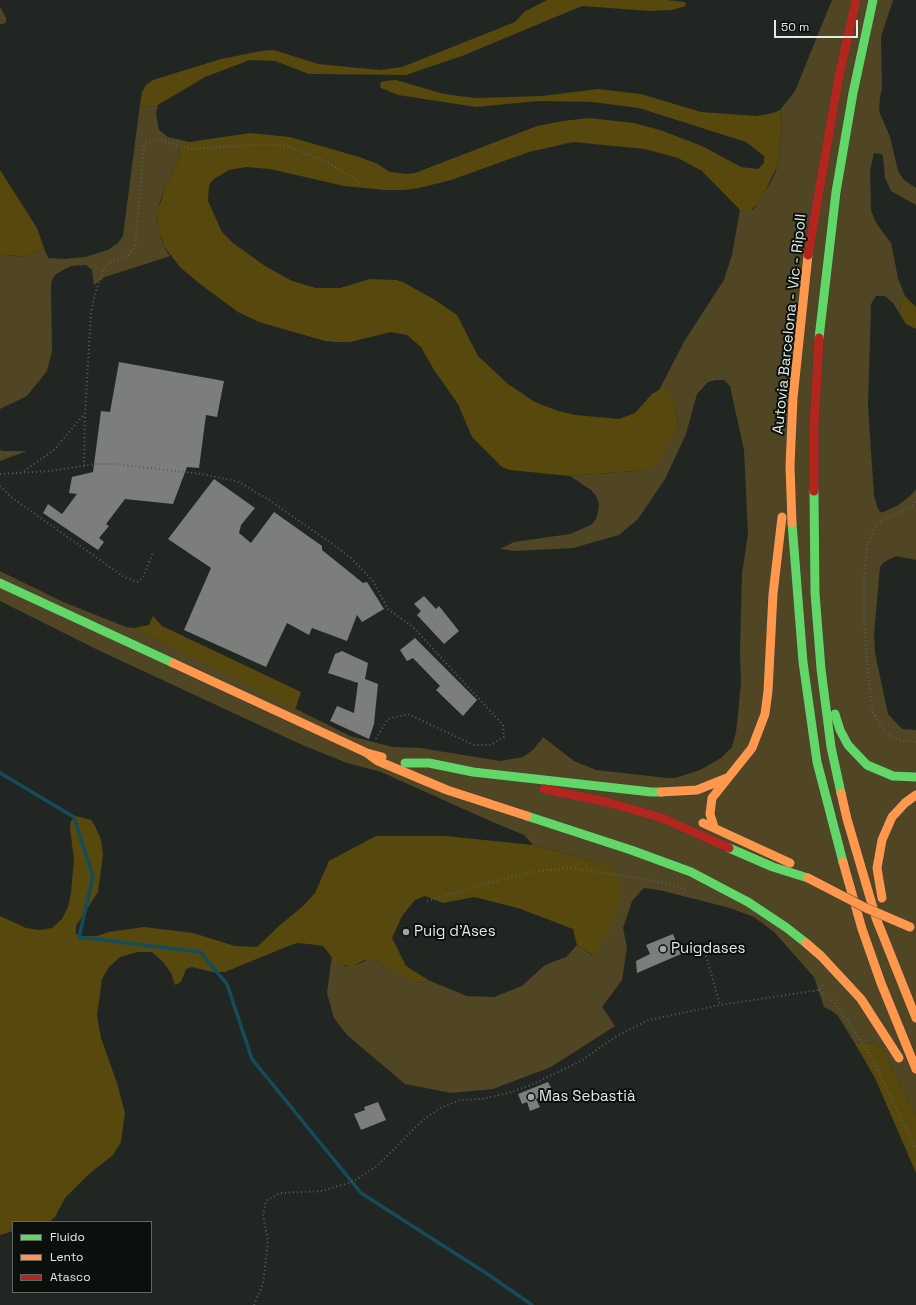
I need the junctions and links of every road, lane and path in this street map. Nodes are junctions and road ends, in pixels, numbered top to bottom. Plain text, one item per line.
1 (856, 0) edge
2 (874, 0) edge
3 (360, 183) dead end
4 (85, 412) junction
5 (84, 466) junction
6 (790, 466) junction
7 (23, 472) junction
8 (0, 474) edge
9 (0, 486) edge
10 (916, 502) edge
11 (153, 552) dead end
12 (0, 583) edge
13 (821, 669) junction
14 (916, 742) edge
15 (367, 752) junction
16 (405, 763) junction
17 (916, 777) edge
18 (728, 778) junction
19 (544, 789) junction
20 (916, 795) edge
21 (666, 810) dead end
22 (694, 819) dead end
23 (714, 827) junction
24 (799, 875) junction
25 (808, 878) junction
26 (691, 891) dead end
27 (427, 900) dead end
28 (914, 928) edge
29 (883, 932) junction
30 (706, 952) dead end
31 (720, 1005) junction
32 (916, 1018) edge
33 (916, 1069) edge
34 (913, 1080) dead end
35 (916, 1149) edge
36 (254, 1305) edge

1 - 6 main road, Autovia Barcelona - Vic - Ripoll
2 - 13 main road, Autovia Barcelona - Vic - Ripoll
3 - 4 path
4 - 5 path
4 - 7 path
5 - 7 path
5 - 15 path
6 - 18 main road
6 - 33 main road, Autovia Barcelona - Vic - Ripoll
7 - 8 path
9 - 11 path
10 - 14 path
12 - 15 main road
13 - 17 main road
13 - 29 main road, Autovia Barcelona - Vic - Ripoll
15 - 16 main road
15 - 34 main road
16 - 18 main road
16 - 19 main road
18 - 23 main road
19 - 21 main road
19 - 24 main road
20 - 29 main road
22 - 23 main road
23 - 24 main road
23 - 25 main road
24 - 25 main road
25 - 28 main road, bridge
26 - 27 path
29 - 32 main road, Autovia Barcelona - Vic - Ripoll
30 - 31 path
31 - 35 path
31 - 36 path

